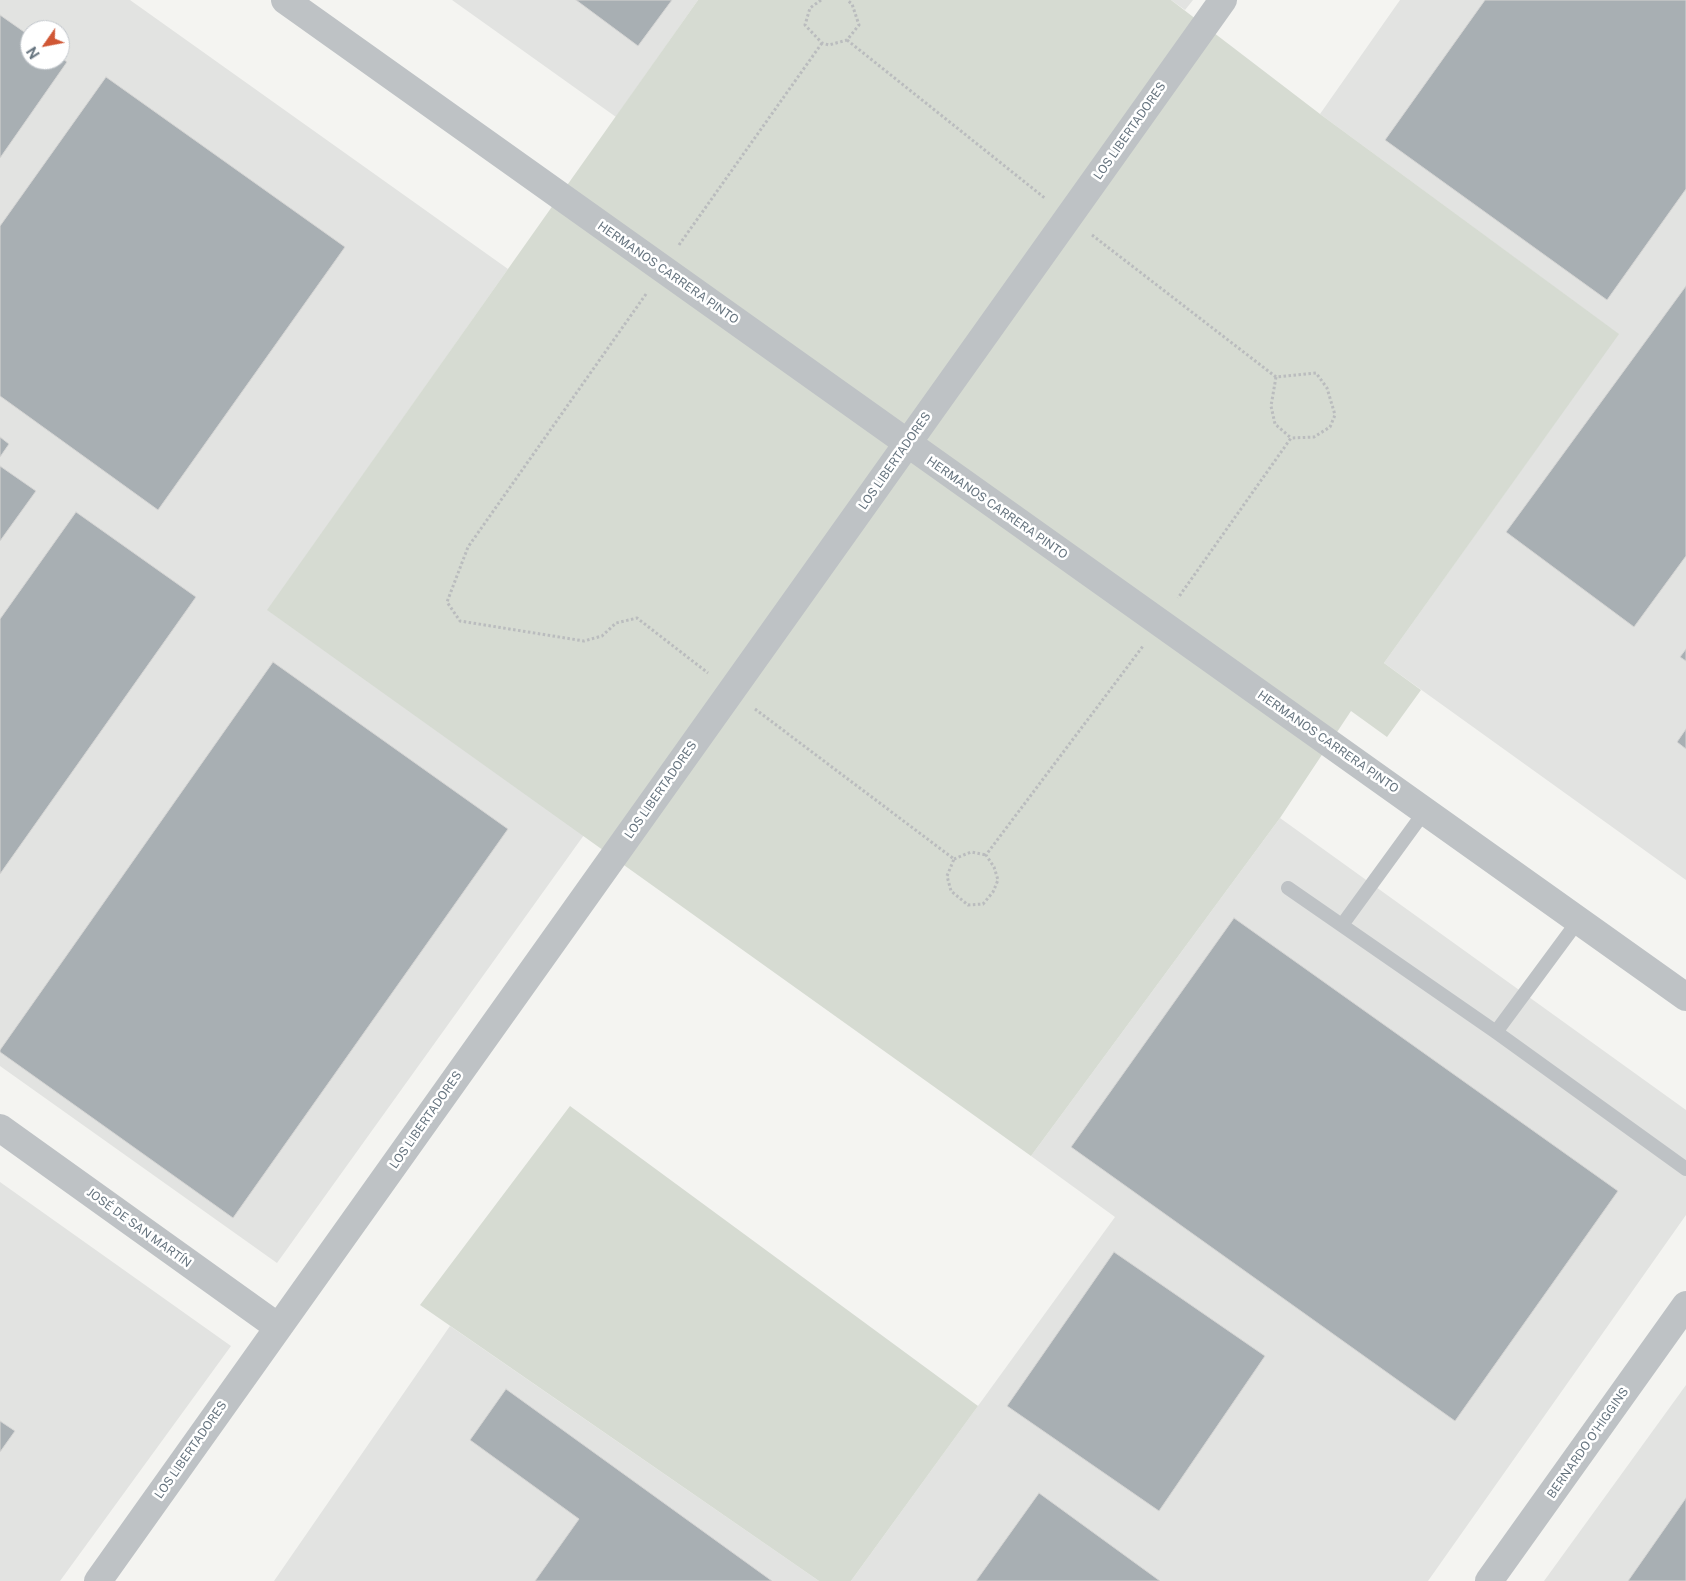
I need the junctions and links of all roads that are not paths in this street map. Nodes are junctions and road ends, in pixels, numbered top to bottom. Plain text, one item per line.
1 (285, 0) edge
2 (1223, 0) edge
3 (907, 444) junction
4 (1425, 811) junction
5 (1288, 888) dead end
6 (1578, 921) junction
7 (1342, 925) junction
8 (1686, 998) edge
9 (1496, 1032) junction
10 (0, 1128) edge
11 (1686, 1169) edge
12 (1686, 1305) edge
13 (278, 1328) junction
14 (98, 1581) edge
15 (1489, 1581) edge

1 - 3 street, HERMANOS CARRERA PINTO
2 - 3 street, LOS LIBERTADORES
3 - 4 street, HERMANOS CARRERA PINTO
3 - 13 street, LOS LIBERTADORES
4 - 6 street, HERMANOS CARRERA PINTO
4 - 7 lane
5 - 7 lane
6 - 8 street, HERMANOS CARRERA PINTO
6 - 9 lane
7 - 9 lane
9 - 11 lane
10 - 13 street, JOSÉ DE SAN MARTÍN
12 - 15 street, BERNARDO O'HIGGINS
13 - 14 street, LOS LIBERTADORES

